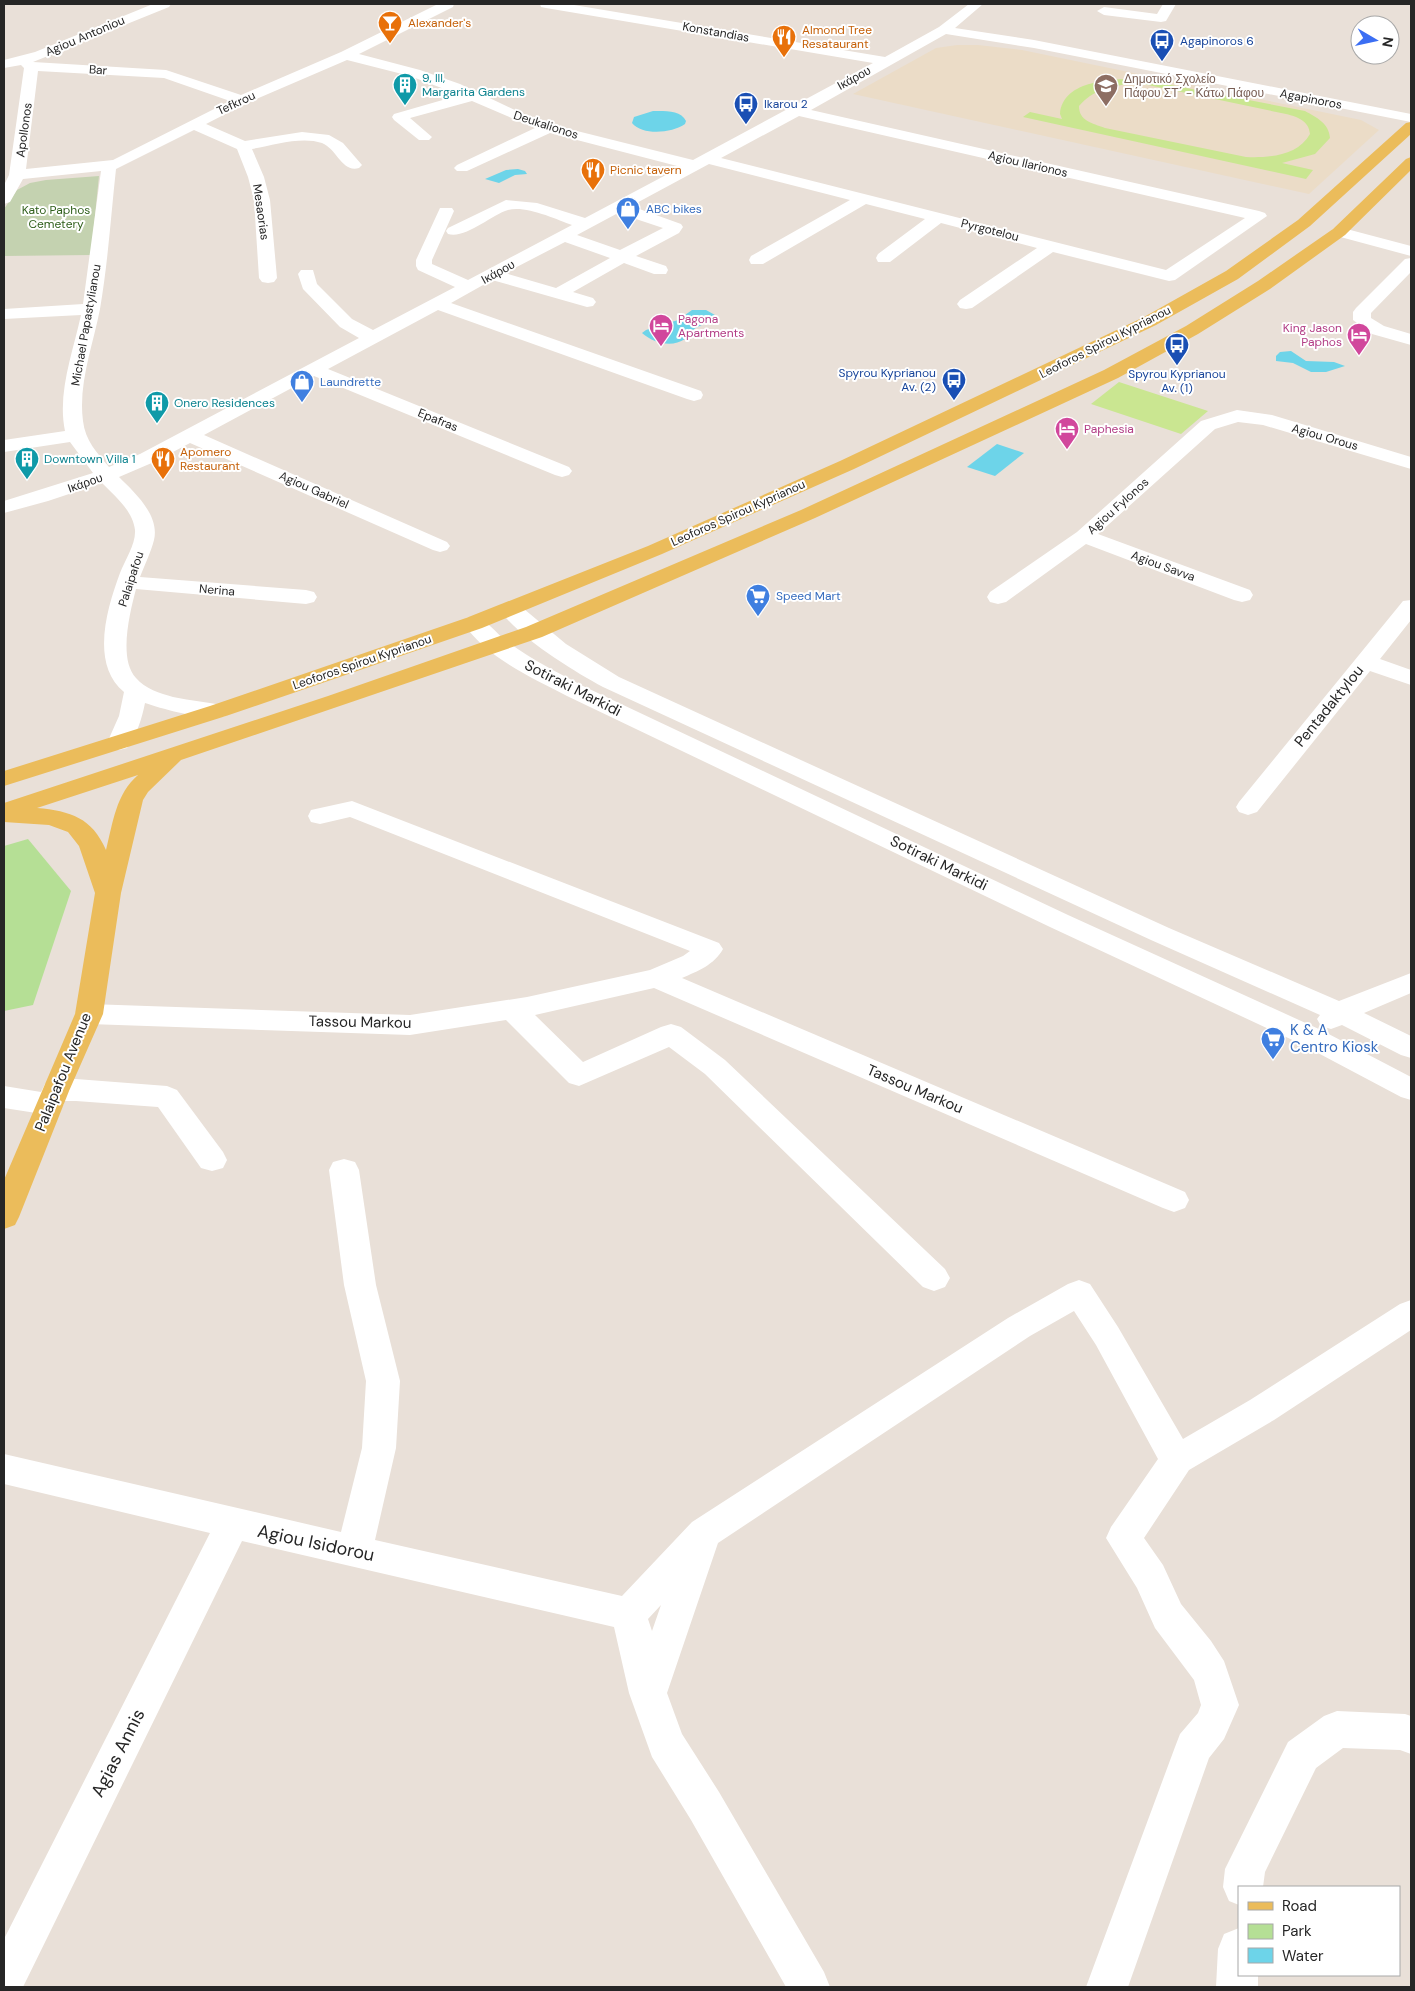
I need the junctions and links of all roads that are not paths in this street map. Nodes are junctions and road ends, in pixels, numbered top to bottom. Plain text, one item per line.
1 (164, 4) edge
2 (448, 4) edge
3 (546, 4) edge
4 (978, 4) edge
5 (1170, 4) edge
6 (1104, 11) dead end
7 (949, 27) junction
8 (995, 39) junction
9 (1034, 44) junction
10 (915, 46) junction
11 (346, 55) junction
12 (885, 61) junction
13 (4, 64) edge
14 (28, 64) junction
15 (473, 96) junction
16 (242, 100) junction
17 (797, 111) junction
18 (1411, 118) edge
19 (192, 124) junction
20 (1411, 126) edge
21 (548, 128) junction
22 (424, 137) dead end
23 (243, 146) junction
24 (700, 162) junction
25 (1411, 162) edge
26 (354, 165) dead end
27 (109, 166) junction
28 (462, 168) dead end
29 (18, 175) junction
30 (4, 199) edge
31 (864, 199) junction
32 (617, 207) junction
33 (446, 211) dead end
34 (1259, 216) joint
35 (939, 218) junction
36 (586, 224) junction
37 (454, 231) dead end
38 (1339, 232) junction
39 (564, 236) junction
40 (1052, 245) junction
41 (1411, 251) edge
42 (884, 258) dead end
43 (619, 259) junction
44 (758, 260) dead end
45 (1411, 263) edge
46 (660, 270) dead end
47 (307, 274) dead end
48 (492, 275) junction
49 (268, 278) dead end
50 (469, 287) junction
51 (557, 294) junction
52 (587, 302) dead end
53 (438, 304) junction
54 (966, 304) dead end
55 (91, 309) junction
56 (4, 314) edge
57 (374, 338) junction
58 (1411, 340) edge
59 (315, 370) junction
60 (694, 395) dead end
61 (1238, 416) joint
62 (76, 435) junction
63 (188, 435) junction
64 (4, 446) edge
65 (1411, 463) edge
66 (562, 471) dead end
67 (105, 476) junction
68 (4, 507) edge
69 (1084, 536) junction
70 (440, 546) dead end
71 (128, 582) junction
72 (1242, 595) dead end
73 (306, 597) dead end
74 (998, 597) dead end
75 (1411, 606) edge
76 (510, 609) junction
77 (474, 623) junction
78 (534, 632) junction
79 (498, 646) junction
80 (1365, 662) junction
81 (1411, 678) edge
82 (136, 690) junction
83 (218, 711) junction
84 (119, 743) junction
85 (174, 754) junction
86 (4, 779) edge
87 (1248, 806) dead end
88 (4, 811) edge
89 (4, 816) edge
90 (320, 816) dead end
91 (108, 893) junction
92 (656, 978) junction
93 (1411, 982) edge
94 (512, 1009) junction
95 (1339, 1012) junction
96 (89, 1014) junction
97 (1404, 1036) edge
98 (1311, 1037) junction
99 (1359, 1061) junction
100 (1411, 1090) edge
101 (4, 1097) edge
102 (52, 1097) junction
103 (212, 1160) dead end
104 (344, 1170) dead end
105 (1174, 1200) dead end
106 (4, 1217) edge
107 (934, 1278) dead end
108 (1411, 1314) edge
109 (1177, 1460) junction
110 (4, 1469) edge
111 (232, 1525) junction
112 (704, 1534) junction
113 (355, 1550) junction
114 (629, 1614) junction
115 (648, 1693) junction
116 (1411, 1736) edge
117 (1243, 1886) edge
118 (1238, 1968) edge
119 (4, 1982) edge
120 (809, 1987) edge
121 (1108, 1987) edge
122 (1237, 1987) edge

1 - 14 street, Agiou Antoniou
2 - 11 street, Tefkrou
3 - 12 street, Konstandias
4 - 7 street, Ικάρου
5 - 6 street
7 - 8 street, Agapinoros
7 - 9 street, Agapinoros
7 - 10 street, Ικάρου
8 - 9 street, Agapinoros
8 - 10 street
9 - 18 street, Agapinoros
10 - 12 street, Ικάρου
11 - 15 street, Deukalionos
11 - 16 street, Tefkrou
12 - 17 street, Ικάρου
13 - 14 street, Agiou Antoniou
14 - 16 street, Bar
14 - 29 street, Apollonos
15 - 21 street, Deukalionos
15 - 22 street
16 - 19 street, Tefkrou
17 - 24 street, Ικάρου
17 - 34 street, Agiou Ilarionos
19 - 23 street
19 - 27 street, Tefkrou
20 - 76 main road, Leoforos Spirou Kyprianou
21 - 24 street, Deukalionos
21 - 28 street
23 - 26 street
23 - 49 street, Mesaorias
24 - 31 street, Pyrgotelou
24 - 32 street, Ικάρου
25 - 38 main road, Leoforos Spirou Kyprianou
27 - 29 street, Tefkrou
27 - 55 street, Michael Papastylianou
29 - 30 street, Apollonos
31 - 35 street, Pyrgotelou
31 - 44 street
32 - 36 street, Ικάρου
32 - 43 street
33 - 50 street
34 - 40 street, Pyrgotelou
35 - 40 street, Pyrgotelou
35 - 42 street
36 - 37 street
36 - 39 street, Ικάρου
38 - 41 street
38 - 78 main road, Leoforos Spirou Kyprianou
39 - 43 street
39 - 48 street, Ικάρου
40 - 54 street
43 - 46 street
43 - 51 street
45 - 58 street
47 - 57 street
48 - 50 street, Ικάρου
48 - 51 street
50 - 53 street, Ικάρου
51 - 52 street
53 - 57 street, Ικάρου
53 - 60 street
55 - 56 street
55 - 62 street, Michael Papastylianou
57 - 59 street, Ικάρου
59 - 63 street, Ικάρου
59 - 66 street, Epafras
61 - 65 street, Agiou Orous
61 - 69 street, Agiou Fylonos
62 - 64 street
62 - 67 street, Michael Papastylianou
63 - 67 street, Ικάρου
63 - 70 street, Agiou Gabriel
67 - 68 street, Ικάρου
67 - 71 street, Palaipafou
69 - 72 street, Agiou Savva
69 - 74 street, Agiou Fylonos
71 - 73 street, Nerina
71 - 82 street, Palaipafou
75 - 80 street, Pentadaktylou
76 - 77 main road, Leoforos Spirou Kyprianou
76 - 78 street, Sotiraki Markidi
77 - 79 street, Sotiraki Markidi
77 - 83 main road, Leoforos Spirou Kyprianou
78 - 79 main road, Leoforos Spirou Kyprianou
78 - 95 street, Sotiraki Markidi
79 - 85 main road, Leoforos Spirou Kyprianou
79 - 98 street, Sotiraki Markidi
80 - 81 street
80 - 87 street, Pentadaktylou
82 - 83 street
82 - 84 street
83 - 84 main road, Leoforos Spirou Kyprianou
84 - 86 main road, Leoforos Spirou Kyprianou
85 - 88 main road, Leoforos Spirou Kyprianou
85 - 91 main road, Palaipafou Avenue
89 - 91 main road, Palaipafou Avenue
90 - 92 street, Tassou Markou
91 - 96 main road, Palaipafou Avenue
92 - 94 street, Tassou Markou
92 - 105 street, Tassou Markou
93 - 95 street
94 - 96 street, Tassou Markou
94 - 107 street
95 - 97 street, Sotiraki Markidi
95 - 98 street
96 - 102 main road, Palaipafou Avenue
97 - 99 street
98 - 99 street, Sotiraki Markidi
99 - 100 street, Sotiraki Markidi
101 - 102 street
102 - 103 street
102 - 106 main road, Palaipafou Avenue
104 - 113 street
108 - 109 street
109 - 112 street
109 - 121 street
110 - 111 street, Agiou Isidorou
111 - 113 street, Agiou Isidorou
111 - 119 street, Agias Annis
112 - 114 street
112 - 115 street
113 - 114 street, Agiou Isidorou
114 - 115 street
115 - 120 street
116 - 117 street
118 - 122 street

